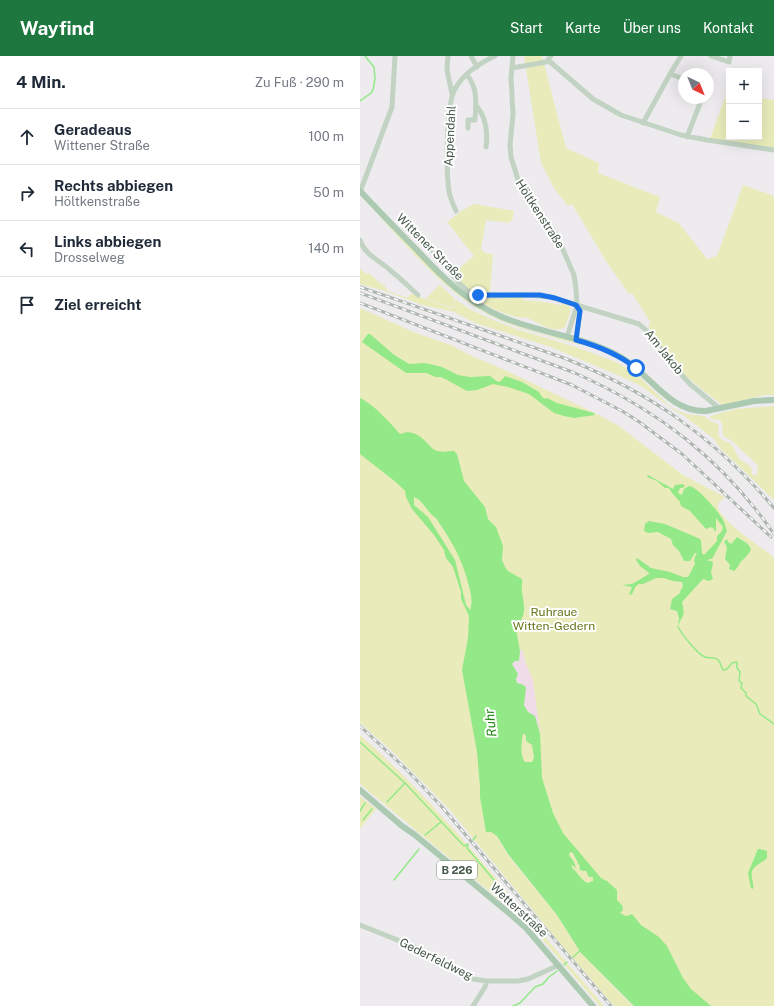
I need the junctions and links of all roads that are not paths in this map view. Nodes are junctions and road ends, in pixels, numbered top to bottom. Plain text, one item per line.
1 (395, 56) edge
2 (448, 56) edge
3 (471, 56) edge
4 (495, 56) edge
5 (513, 56) edge
6 (680, 56) edge
7 (711, 56) edge
8 (730, 56) edge
9 (548, 60) edge
10 (477, 67) junction
11 (512, 68) junction
12 (670, 74) junction
13 (467, 75) junction
14 (678, 77) edge
15 (452, 96) junction
16 (700, 104) edge
17 (476, 105) junction
18 (643, 123) junction
19 (468, 128) dead end
20 (687, 136) junction
21 (486, 147) dead end
22 (774, 150) edge
23 (361, 194) edge
24 (456, 211) dead end
25 (360, 240) edge
26 (424, 240) dead end
27 (418, 295) dead end
28 (576, 305) junction
29 (567, 337) junction
30 (576, 340) junction
31 (774, 400) edge
32 (719, 408) junction
33 (360, 790) edge
34 (360, 925) edge
35 (559, 965) junction
36 (487, 981) junction
37 (473, 1006) edge
38 (593, 1006) edge

1 - 23 street
2 - 15 street
3 - 10 street
4 - 10 street, Appendahl
5 - 11 street
6 - 12 street
7 - 8 street
9 - 11 street
9 - 18 street
10 - 13 street, Appendahl
11 - 28 street, Höltkenstraße
12 - 14 street
12 - 18 street
13 - 15 street, Appendahl
13 - 17 street
15 - 24 street, Appendahl
16 - 20 street
17 - 19 street
17 - 21 street
18 - 20 street
20 - 22 street
23 - 29 main road, Wittener Straße
25 - 27 street
26 - 28 street, Am Jakob
28 - 29 street, Höltkenstraße
28 - 30 street, Höltkenstraße
28 - 32 street, Am Jakob
29 - 30 main road, Wittener Straße
30 - 32 main road, Wittener Straße
31 - 32 main road, Wittener Straße
33 - 35 main road, Wetterstraße / B 226
34 - 36 street, Gederfeldweg
35 - 36 street, Gederfeldweg
35 - 38 main road, Wetterstraße / B 226
36 - 37 street

